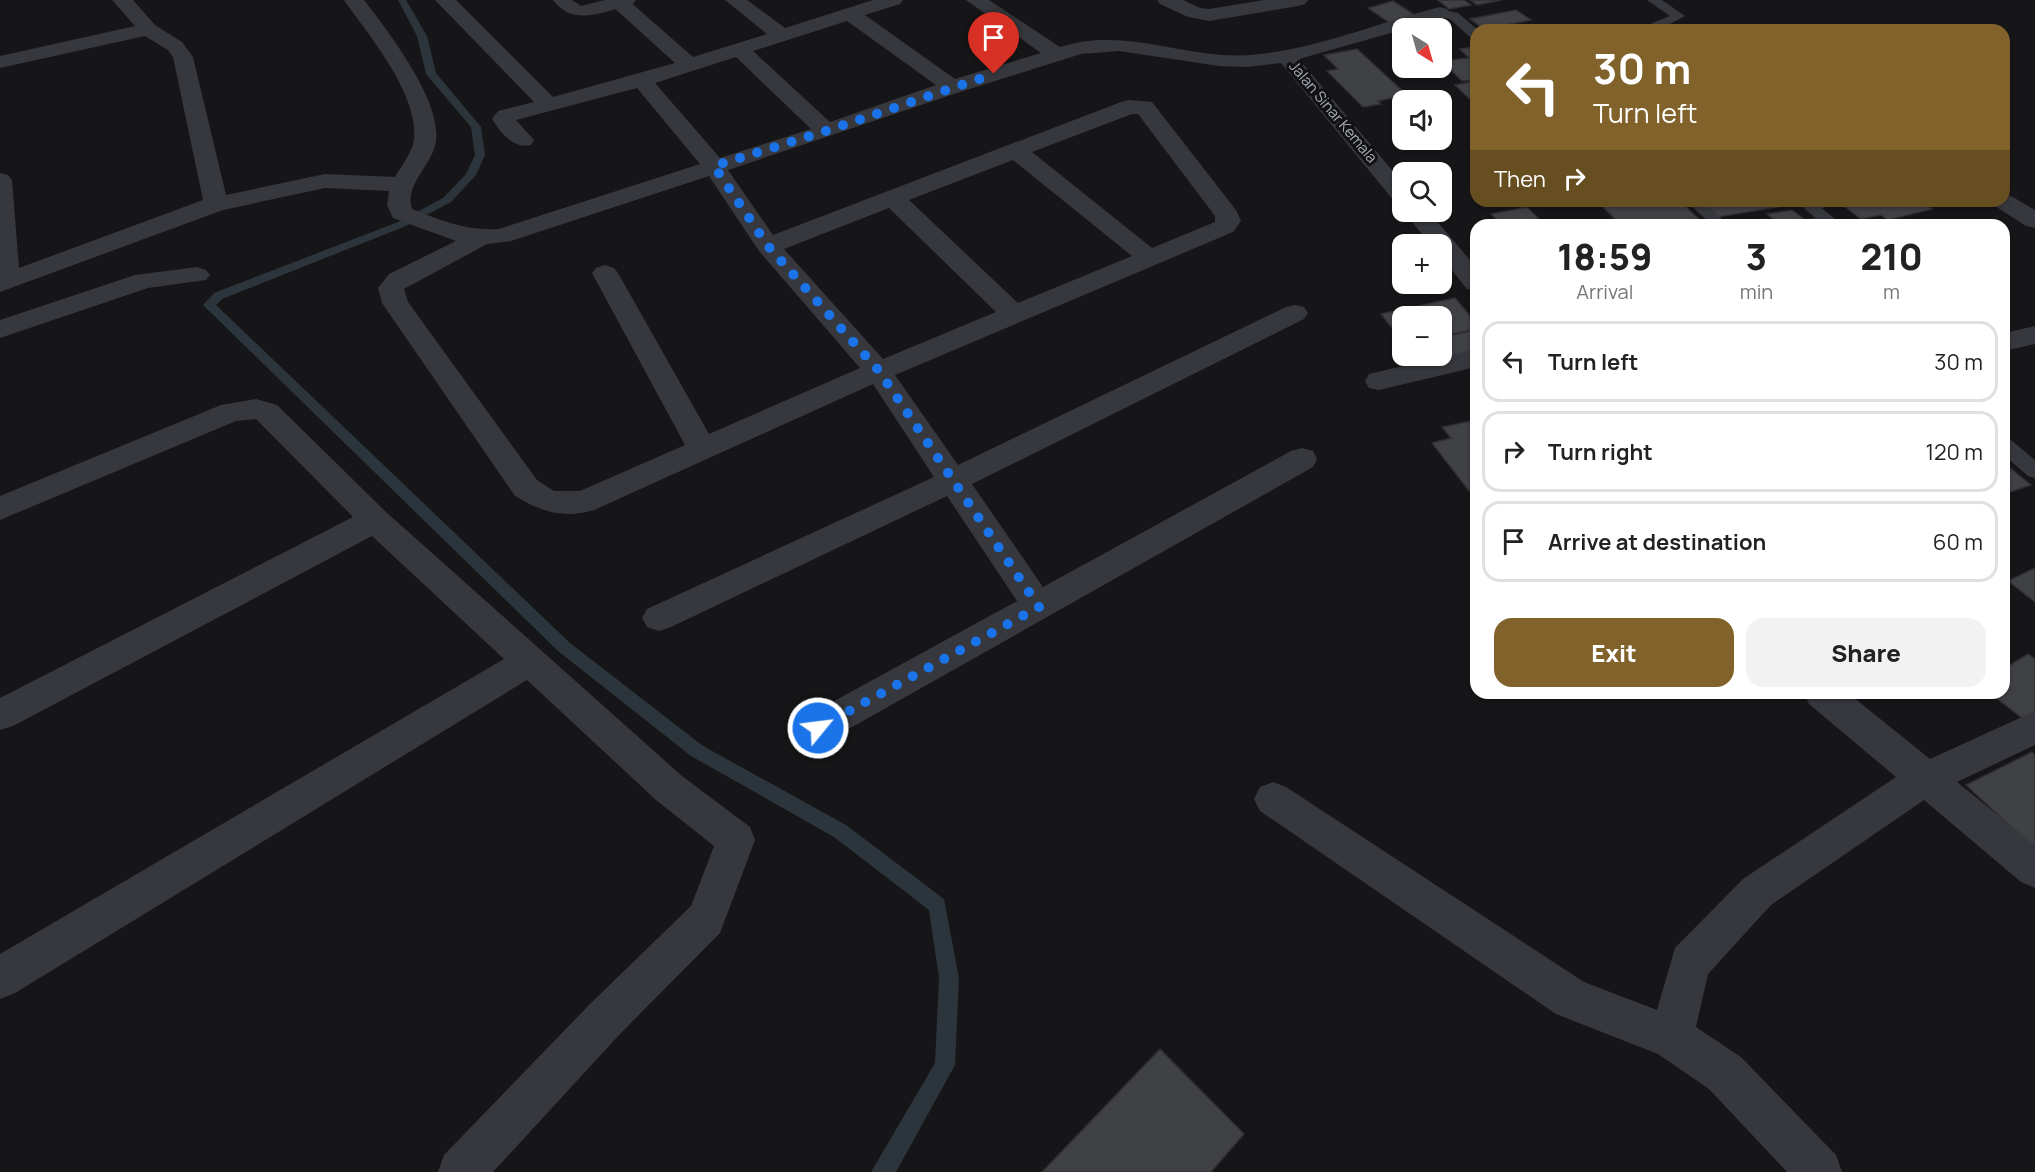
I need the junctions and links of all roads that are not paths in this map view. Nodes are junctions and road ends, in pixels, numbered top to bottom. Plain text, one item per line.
1 (122, 0) edge
2 (354, 0) edge
3 (445, 0) edge
4 (562, 0) edge
5 (735, 0) edge
6 (893, 0) edge
7 (976, 0) edge
8 (1167, 0) edge
9 (1298, 0) edge
10 (1423, 0) edge
11 (1653, 0) edge
12 (623, 1) edge
13 (860, 7) edge
14 (1440, 13) junction
15 (1661, 24) edge
16 (148, 29) junction
17 (1470, 30) edge
18 (782, 34) junction
19 (738, 48) junction
20 (1056, 54) junction
21 (1286, 56) junction
22 (0, 62) edge
23 (688, 64) junction
24 (642, 80) junction
25 (952, 87) junction
26 (548, 104) junction
27 (826, 131) junction
28 (523, 140) dead end
29 (1018, 152) junction
30 (419, 153) junction
31 (714, 166) junction
32 (0, 180) edge
33 (355, 181) junction
34 (1392, 184) edge
35 (404, 185) junction
36 (893, 198) junction
37 (216, 204) junction
38 (2010, 205) edge
39 (1701, 207) edge
40 (1811, 207) edge
41 (1714, 219) edge
42 (1826, 219) edge
43 (2035, 221) edge
44 (1424, 222) edge
45 (479, 239) junction
46 (768, 246) junction
47 (1148, 257) junction
48 (605, 273) dead end
49 (197, 275) dead end
50 (1470, 276) edge
51 (3, 283) edge
52 (1295, 313) dead end
53 (1014, 314) junction
54 (0, 329) edge
55 (2035, 335) edge
56 (2010, 341) edge
57 (1470, 359) edge
58 (879, 371) junction
59 (1379, 381) dead end
60 (702, 449) junction
61 (2010, 450) edge
62 (1302, 459) dead end
63 (2035, 471) edge
64 (952, 481) junction
65 (0, 509) edge
66 (375, 520) junction
67 (1039, 607) junction
68 (659, 618) dead end
69 (530, 661) junction
70 (1829, 699) edge
71 (0, 715) edge
72 (2035, 727) edge
73 (818, 728) dead end
74 (1924, 779) junction
75 (1273, 798) dead end
76 (2035, 868) edge
77 (0, 978) edge
78 (1672, 1037) junction
79 (461, 1172) edge
80 (1819, 1172) edge

1 - 16 street
2 - 30 street
3 - 26 street
4 - 12 street
5 - 18 street
6 - 13 street
7 - 20 street
8 - 9 street
10 - 14 street
11 - 15 lane
12 - 23 street
13 - 18 street
13 - 25 street
14 - 17 lane
14 - 21 street
16 - 22 street
16 - 37 street
18 - 19 street
19 - 23 street
19 - 27 street
20 - 21 street
20 - 25 street
21 - 34 street, Jalan Sinar Kemala
23 - 24 street
24 - 26 street
24 - 31 street
25 - 27 street
26 - 28 street
27 - 31 street
29 - 36 street
29 - 47 street
29 - 47 street
30 - 33 street
30 - 35 street
31 - 45 street
31 - 46 street
32 - 51 street
33 - 35 street
33 - 37 street
35 - 45 street
36 - 46 street
36 - 53 street
37 - 51 street
38 - 43 street
39 - 41 lane
40 - 42 lane
44 - 50 street
45 - 60 street
46 - 58 street
47 - 53 street
48 - 60 street
49 - 54 street
52 - 64 street
53 - 58 street
55 - 56 street
57 - 59 street
58 - 60 street
58 - 64 street
61 - 63 lane
62 - 67 street
64 - 67 street
64 - 68 street
65 - 66 street
66 - 69 street
66 - 71 street
67 - 73 street
69 - 77 street
69 - 79 street
70 - 74 street
72 - 74 street
74 - 76 street
74 - 78 street
75 - 78 street
78 - 80 street

